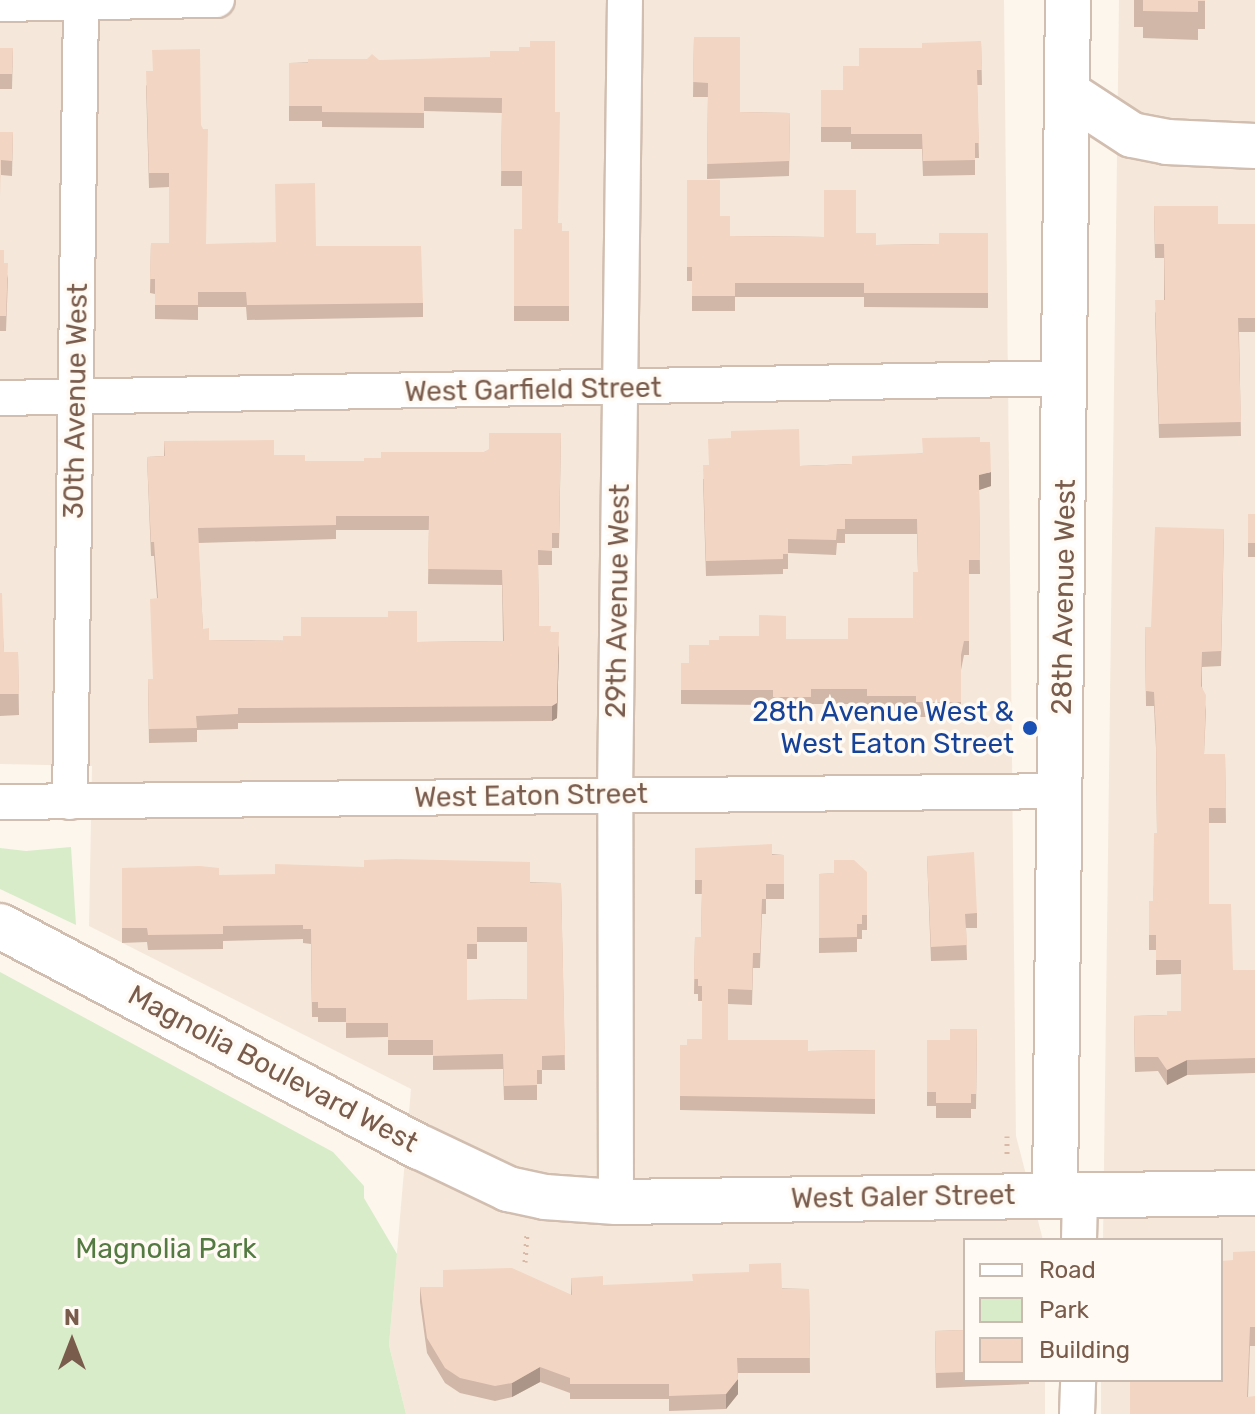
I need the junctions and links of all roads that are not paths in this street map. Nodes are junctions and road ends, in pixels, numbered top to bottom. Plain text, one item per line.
1 (217, 0) edge
2 (625, 0) edge
3 (1068, 0) edge
4 (81, 1) edge
5 (0, 4) edge
6 (1069, 94) junction
7 (1255, 146) edge
8 (1066, 378) junction
9 (620, 388) junction
10 (77, 397) junction
11 (0, 398) edge
12 (1062, 791) junction
13 (615, 795) junction
14 (0, 802) edge
15 (70, 802) junction
16 (0, 926) edge
17 (1255, 1193) edge
18 (1068, 1195) junction
19 (551, 1198) joint
20 (616, 1202) junction
21 (1079, 1238) edge
22 (1078, 1382) edge
23 (1077, 1414) edge

1 - 4 street
2 - 9 street, 29th Avenue West
3 - 6 street, 28th Avenue West
4 - 5 street
4 - 10 street, 30th Avenue West
6 - 7 street
6 - 8 street, 28th Avenue West
8 - 9 street, West Garfield Street
8 - 12 street, 28th Avenue West
9 - 10 street, West Garfield Street
9 - 13 street, 29th Avenue West
10 - 11 street, West Garfield Street
10 - 15 street, 30th Avenue West
12 - 13 street, West Eaton Street
12 - 18 street, 28th Avenue West
13 - 15 street, West Eaton Street
13 - 20 street, 29th Avenue West
14 - 15 street, West Eaton Street
16 - 19 street, Magnolia Boulevard West
17 - 18 street, West Galer Street
18 - 20 street, West Galer Street
18 - 21 street, 28th Avenue West
19 - 20 street, West Galer Street
22 - 23 street

